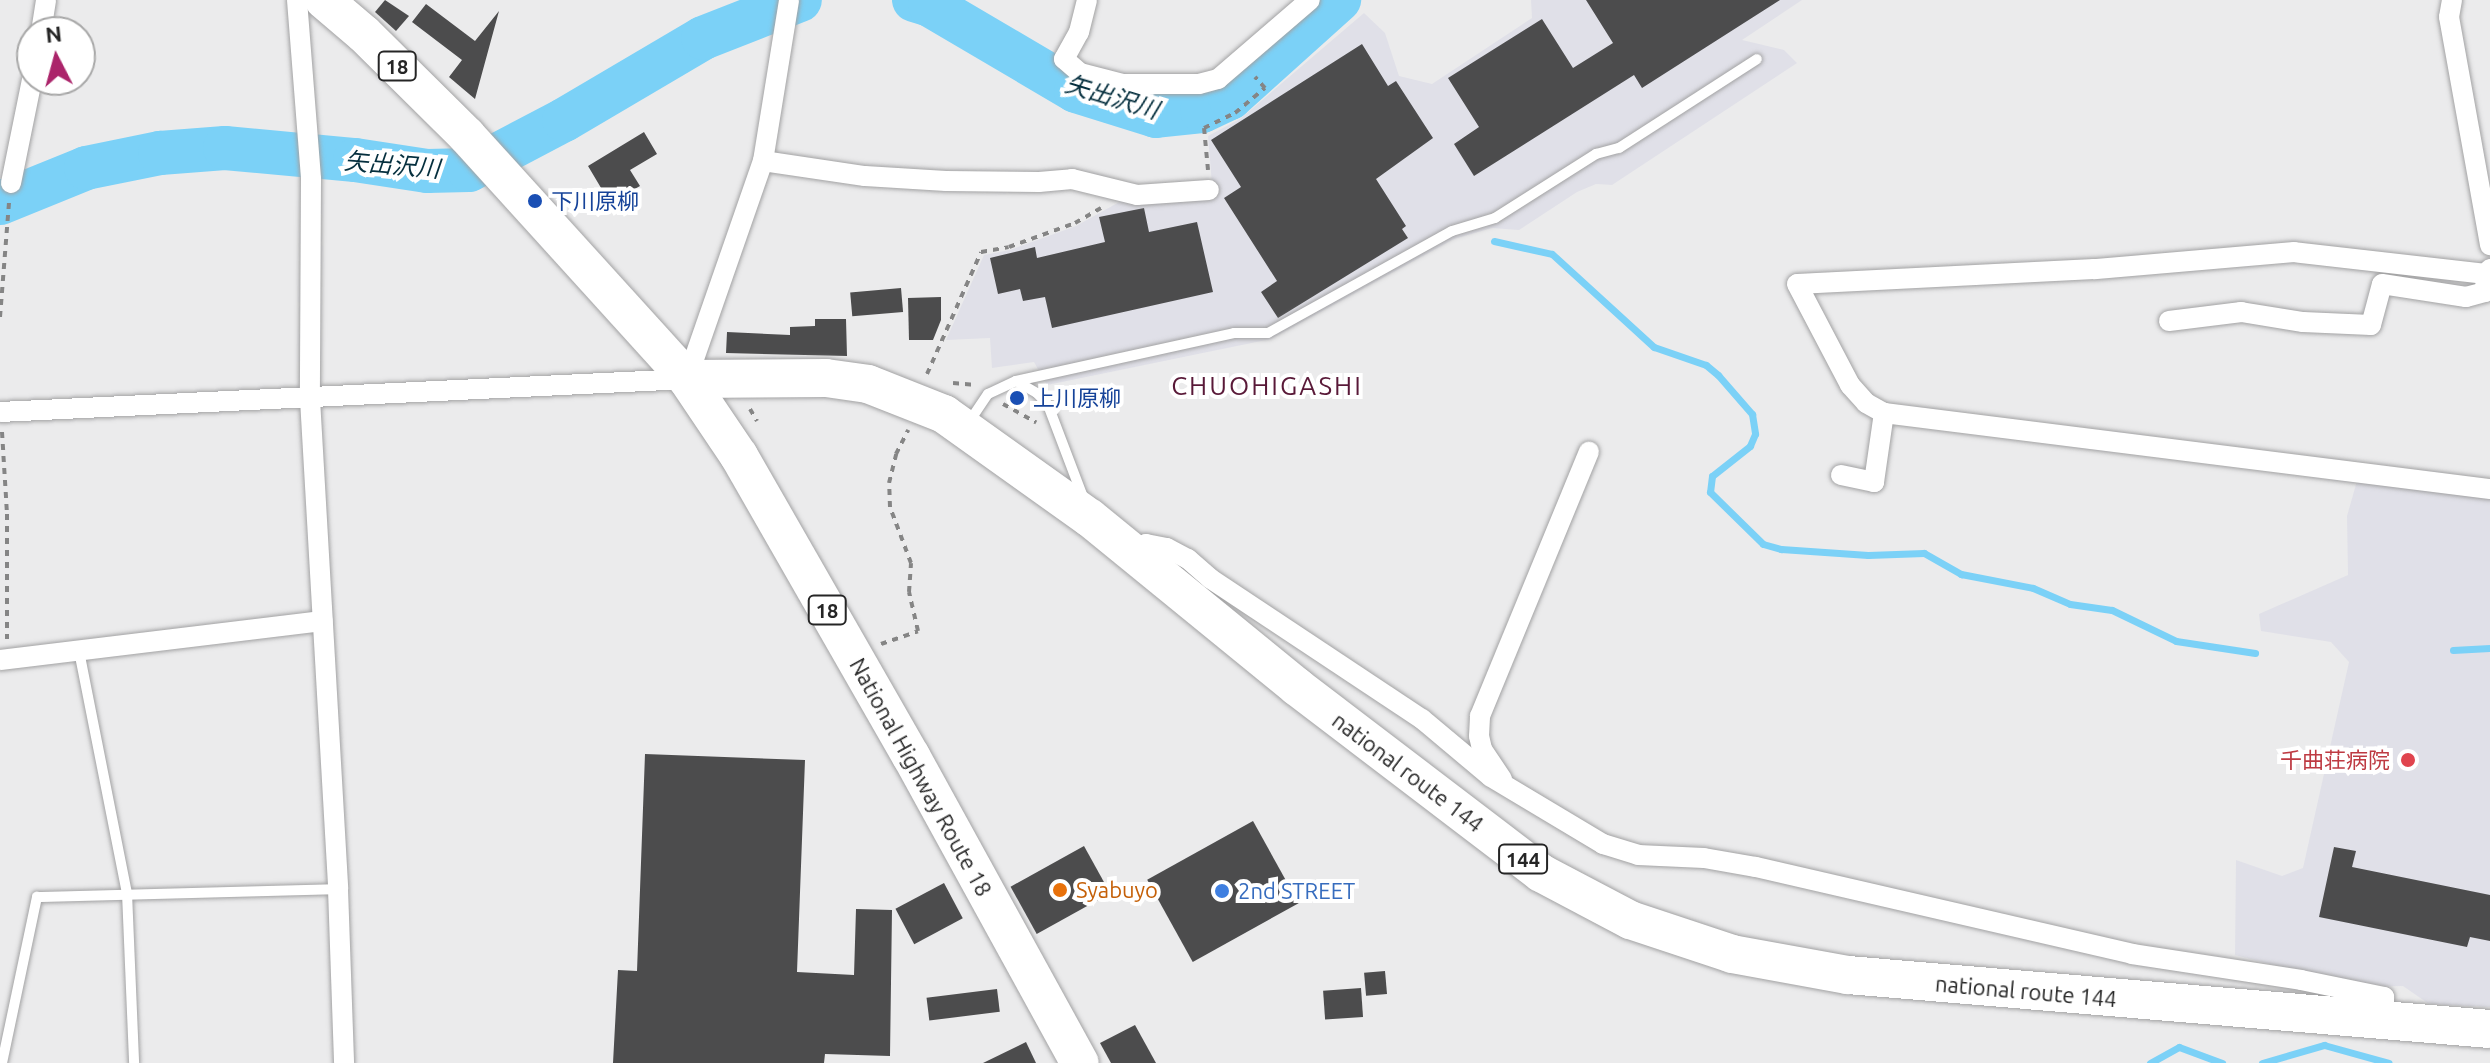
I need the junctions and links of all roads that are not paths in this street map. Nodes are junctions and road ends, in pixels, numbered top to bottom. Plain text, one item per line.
1 (297, 0) edge
2 (324, 0) edge
3 (789, 0) edge
4 (1087, 0) edge
5 (1310, 0) edge
6 (2452, 0) edge
7 (1757, 59) dead end
8 (29, 96) edge
9 (763, 161) junction
10 (11, 183) dead end
11 (1209, 190) road end
12 (2490, 245) edge
13 (2488, 272) edge
14 (2169, 321) dead end
15 (687, 379) junction
16 (1016, 381) junction
17 (310, 399) junction
18 (0, 412) edge
19 (1884, 413) junction
20 (966, 428) junction
21 (1589, 452) dead end
22 (1841, 475) dead end
23 (2490, 489) edge
24 (1090, 518) junction
25 (1134, 553) junction
26 (323, 621) junction
27 (79, 651) junction
28 (4, 660) edge
29 (1506, 786) junction
30 (338, 889) junction
31 (127, 893) junction
32 (2384, 1019) junction
33 (2490, 1029) edge
34 (2, 1063) edge
35 (134, 1063) edge
36 (344, 1063) edge
37 (1080, 1063) edge

1 - 17 street
2 - 15 highway, National Highway Route 18 / 18
3 - 9 street
4 - 5 street
6 - 12 street
7 - 16 lane
8 - 10 street
9 - 11 street
9 - 15 street
13 - 14 street
13 - 19 street
15 - 17 street
15 - 20 highway, national route 144 / 144
15 - 37 highway, National Highway Route 18 / 18
16 - 20 lane
16 - 24 lane
17 - 18 street
17 - 26 street
19 - 22 street
19 - 23 street
20 - 24 highway, national route 144 / 144
21 - 29 street
24 - 25 highway, national route 144 / 144
25 - 29 street
25 - 32 highway, national route 144 / 144
26 - 27 street
26 - 30 street
27 - 28 street
27 - 31 lane
29 - 32 street
30 - 31 lane
30 - 36 street
31 - 34 lane
31 - 35 lane
32 - 33 highway, national route 144 / 144

